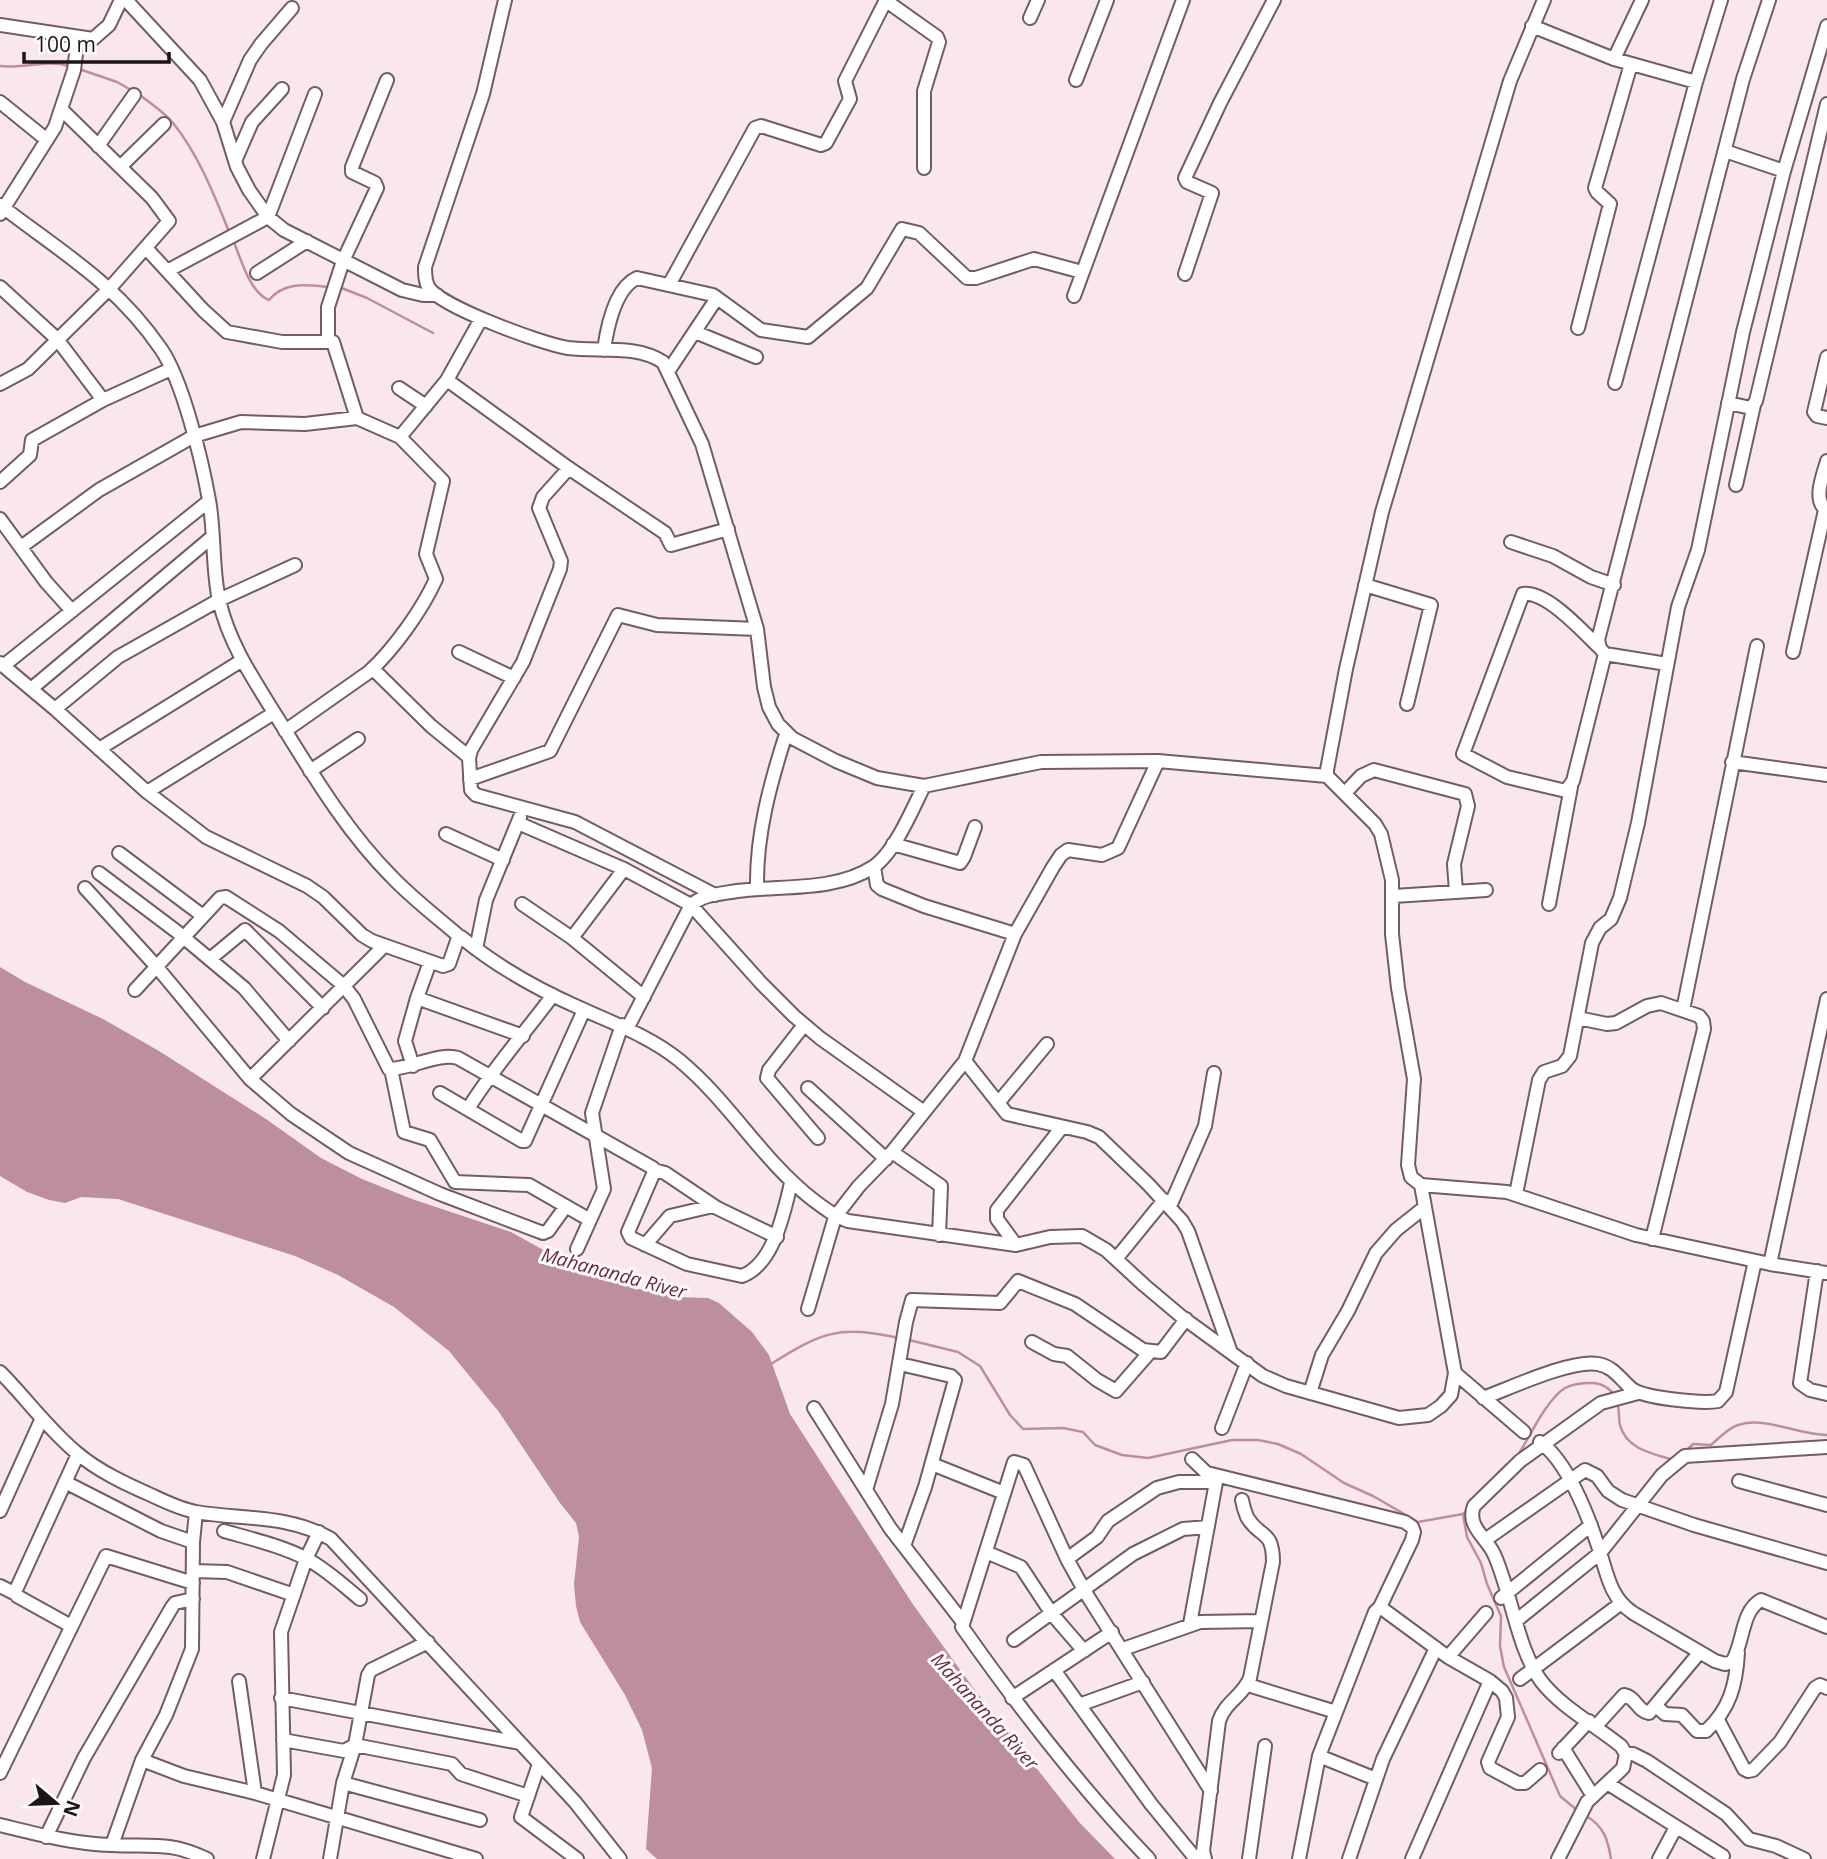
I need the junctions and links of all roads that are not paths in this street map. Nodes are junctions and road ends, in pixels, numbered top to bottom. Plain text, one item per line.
1 (123, 0) edge
2 (505, 0) edge
3 (886, 0) edge
4 (1038, 0) edge
5 (1107, 0) edge
6 (1183, 0) edge
7 (1273, 0) edge
8 (1544, 0) edge
9 (1642, 0) edge
10 (1721, 0) edge
11 (1769, 0) edge
12 (292, 8) dead end
13 (1030, 18) dead end
14 (0, 25) edge
15 (1532, 26) junction
16 (1827, 26) edge
17 (78, 38) junction
18 (1614, 59) junction
19 (1631, 64) junction
20 (387, 80) dead end
21 (1076, 80) dead end
22 (1696, 82) junction
23 (282, 89) dead end
24 (315, 94) dead end
25 (134, 95) dead end
26 (0, 102) edge
27 (1827, 104) edge
28 (61, 109) junction
29 (223, 122) junction
30 (164, 124) dead end
31 (47, 140) junction
32 (98, 145) junction
33 (1725, 150) junction
34 (235, 161) junction
35 (120, 167) junction
36 (924, 168) dead end
37 (1784, 171) junction
38 (1, 209) edge
39 (268, 217) junction
40 (307, 241) junction
41 (146, 248) junction
42 (343, 261) junction
43 (167, 271) junction
44 (1082, 272) junction
45 (257, 273) dead end
46 (1185, 274) dead end
47 (669, 285) junction
48 (0, 288) edge
49 (110, 288) junction
50 (437, 295) junction
51 (1074, 296) dead end
52 (717, 298) junction
53 (481, 319) junction
54 (1578, 328) dead end
55 (695, 332) junction
56 (57, 339) junction
57 (328, 341) junction
58 (604, 350) junction
59 (756, 357) dead end
60 (1827, 357) edge
61 (171, 369) junction
62 (668, 370) junction
63 (447, 380) junction
64 (1615, 383) dead end
65 (0, 384) edge
66 (399, 388) dead end
67 (103, 400) junction
68 (1728, 403) junction
69 (1754, 405) junction
70 (426, 406) junction
71 (358, 418) junction
72 (1827, 418) edge
73 (194, 436) junction
74 (400, 437) junction
75 (1827, 461) edge
76 (569, 468) junction
77 (0, 482) edge
78 (1736, 485) dead end
79 (209, 501) junction
80 (1826, 511) edge
81 (0, 519) edge
82 (728, 529) junction
83 (212, 537) junction
84 (1510, 542) dead end
85 (21, 547) junction
86 (295, 565) dead end
87 (1365, 585) junction
88 (1614, 585) junction
89 (219, 600) junction
90 (72, 611) junction
91 (757, 629) junction
92 (1757, 646) dead end
93 (1602, 651) junction
94 (459, 652) dead end
95 (1793, 652) dead end
96 (241, 661) junction
97 (2, 664) edge
98 (1667, 664) junction
99 (373, 669) junction
100 (514, 678) junction
101 (31, 689) junction
102 (1407, 704) dead end
103 (55, 709) junction
104 (274, 713) junction
105 (285, 731) junction
106 (786, 734) junction
107 (358, 739) dead end
108 (99, 749) junction
109 (469, 757) junction
110 (1158, 761) junction
111 (1732, 762) junction
112 (310, 771) junction
113 (1827, 775) edge
114 (1327, 776) junction
115 (470, 779) junction
116 (924, 786) junction
117 (1571, 787) junction
118 (147, 792) junction
119 (1346, 792) junction
120 (524, 807) junction
121 (518, 822) junction
122 (975, 827) dead end
123 (446, 834) dead end
124 (893, 844) junction
125 (119, 853) dead end
126 (503, 860) junction
127 (874, 867) junction
128 (624, 870) junction
129 (99, 873) dead end
130 (85, 888) dead end
131 (757, 888) junction
132 (1486, 890) dead end
133 (1456, 892) junction
134 (715, 895) junction
135 (1394, 896) junction
136 (522, 904) dead end
137 (1549, 904) dead end
138 (691, 905) junction
139 (204, 916) junction
140 (1015, 934) junction
141 (183, 936) junction
142 (460, 937) junction
143 (572, 938) junction
144 (384, 947) junction
145 (475, 949) junction
146 (210, 958) junction
147 (430, 962) junction
148 (156, 966) junction
149 (344, 986) junction
150 (135, 990) dead end
151 (553, 995) junction
152 (644, 997) junction
153 (417, 998) junction
154 (1827, 999) edge
155 (323, 1008) junction
156 (584, 1010) junction
157 (1683, 1010) junction
158 (1577, 1018) junction
159 (804, 1025) junction
160 (625, 1026) junction
161 (523, 1036) junction
162 (289, 1041) junction
163 (1046, 1044) dead end
164 (965, 1061) junction
165 (413, 1066) junction
166 (391, 1069) junction
167 (1214, 1073) dead end
168 (490, 1074) junction
169 (250, 1079) junction
170 (808, 1088) dead end
171 (440, 1093) dead end
172 (998, 1104) junction
173 (542, 1107) junction
174 (468, 1109) junction
175 (924, 1112) junction
176 (1062, 1127) junction
177 (594, 1133) junction
178 (818, 1138) dead end
179 (889, 1155) junction
180 (654, 1170) junction
181 (791, 1182) junction
182 (1421, 1185) junction
183 (1516, 1194) junction
184 (1167, 1203) junction
185 (566, 1206) junction
186 (713, 1206) junction
187 (1425, 1207) junction
188 (835, 1217) junction
189 (590, 1220) junction
190 (939, 1235) junction
191 (777, 1237) junction
192 (1652, 1239) junction
193 (645, 1245) junction
194 (1016, 1245) junction
195 (576, 1249) dead end
196 (1116, 1259) junction
197 (1755, 1261) junction
198 (1770, 1264) junction
199 (1822, 1272) edge
200 (808, 1309) dead end
201 (1186, 1320) junction
202 (1032, 1342) dead end
203 (1230, 1350) junction
204 (1150, 1352) junction
205 (1247, 1363) junction
206 (900, 1364) junction
207 (1455, 1373) junction
208 (1, 1376) edge
209 (1638, 1392) junction
210 (1310, 1393) junction
211 (1827, 1394) edge
212 (1483, 1398) junction
213 (814, 1408) dead end
214 (42, 1418) junction
215 (1222, 1429) dead end
216 (1524, 1432) dead end
217 (1543, 1443) junction
218 (1827, 1447) edge
219 (78, 1454) junction
220 (1192, 1459) dead end
221 (932, 1464) junction
222 (1211, 1478) junction
223 (1569, 1479) junction
224 (1739, 1481) dead end
225 (65, 1482) junction
226 (866, 1490) junction
227 (1004, 1493) junction
228 (1242, 1500) dead end
229 (1827, 1505) edge
230 (1637, 1506) junction
231 (0, 1511) edge
232 (196, 1512) junction
233 (1591, 1525) junction
234 (1208, 1527) junction
235 (224, 1531) dead end
236 (318, 1532) junction
237 (1485, 1540) junction
238 (193, 1542) junction
239 (904, 1546) junction
240 (986, 1552) junction
241 (1600, 1553) junction
242 (306, 1559) junction
243 (1067, 1559) junction
244 (1827, 1563) edge
245 (193, 1577) junction
246 (0, 1586) edge
247 (1084, 1590) junction
248 (16, 1594) junction
249 (294, 1595) junction
250 (1504, 1595) junction
251 (193, 1599) junction
252 (360, 1599) dead end
253 (1620, 1604) junction
254 (1380, 1607) junction
255 (1486, 1613) dead end
256 (1052, 1614) junction
257 (1517, 1620) junction
258 (962, 1621) junction
259 (1261, 1621) junction
260 (1190, 1625) junction
261 (71, 1626) junction
262 (1827, 1627) edge
263 (1112, 1632) junction
264 (1014, 1640) dead end
265 (428, 1642) junction
266 (1436, 1648) junction
267 (1123, 1649) junction
268 (1084, 1651) junction
269 (1700, 1652) junction
270 (1738, 1653) junction
271 (1448, 1657) junction
272 (1533, 1668) junction
273 (1055, 1670) junction
274 (1520, 1679) dead end
275 (239, 1681) dead end
276 (1490, 1681) junction
277 (1143, 1682) junction
278 (1248, 1685) junction
279 (1827, 1688) edge
280 (281, 1698) junction
281 (1012, 1698) junction
282 (1079, 1705) junction
283 (1656, 1706) junction
284 (1336, 1712) junction
285 (361, 1713) junction
286 (1718, 1720) junction
287 (1593, 1723) junction
288 (283, 1740) junction
289 (520, 1743) junction
290 (355, 1745) junction
291 (1265, 1746) dead end
292 (1626, 1754) junction
293 (1319, 1756) junction
294 (142, 1760) junction
295 (539, 1764) junction
296 (1540, 1770) dead end
297 (0, 1773) edge
298 (1376, 1779) junction
299 (343, 1783) junction
300 (1607, 1783) junction
301 (1211, 1791) junction
302 (255, 1793) junction
303 (528, 1796) junction
304 (1590, 1799) junction
305 (276, 1801) junction
306 (337, 1819) junction
307 (480, 1820) dead end
308 (0, 1825) edge
309 (1676, 1827) junction
310 (46, 1837) junction
311 (112, 1845) junction
312 (1723, 1856) dead end
313 (207, 1859) edge
314 (263, 1859) edge
315 (330, 1859) edge
316 (476, 1859) edge
317 (577, 1859) edge
318 (620, 1859) edge
319 (1149, 1859) edge
320 (1196, 1859) edge
321 (1205, 1859) edge
322 (1249, 1859) edge
323 (1298, 1859) edge
324 (1349, 1859) edge
325 (1412, 1859) edge
326 (1558, 1859) edge
327 (1659, 1859) edge
328 (1804, 1859) edge

1 - 17 street
1 - 29 street
2 - 50 street
3 - 36 street
3 - 47 street
4 - 13 street
5 - 21 street
6 - 44 street
7 - 46 street
8 - 15 street
9 - 18 street
10 - 22 street
11 - 33 street
12 - 29 street
14 - 17 street
15 - 18 street
15 - 87 street
16 - 37 street
17 - 28 street
18 - 19 street
19 - 22 street
19 - 54 street
20 - 42 street
22 - 64 street
23 - 34 street
24 - 39 street
25 - 32 street
26 - 31 street
27 - 69 street
28 - 31 street
28 - 32 street
29 - 34 street
30 - 35 street
31 - 38 street
32 - 35 street
33 - 37 street
33 - 88 street
34 - 39 street
35 - 41 street
37 - 68 street
38 - 49 street
39 - 40 street
39 - 43 street
40 - 42 street
40 - 45 street
41 - 43 street
41 - 49 street
42 - 50 street
42 - 57 street
43 - 57 street
44 - 51 street
44 - 52 street
47 - 52 street
47 - 58 street
48 - 56 street
49 - 56 street
49 - 61 street
50 - 53 street
52 - 55 street
53 - 58 street
53 - 63 street
55 - 59 street
55 - 62 street
56 - 65 street
56 - 67 street
57 - 71 street
58 - 62 street
60 - 72 street
61 - 67 street
61 - 73 street
62 - 82 street
63 - 70 street
63 - 76 street
66 - 70 street
67 - 77 street
68 - 69 street
68 - 98 street
69 - 78 street
70 - 74 street
71 - 73 street
71 - 74 street
73 - 79 street
73 - 85 street
74 - 99 street
75 - 80 street
76 - 82 street
76 - 100 street
79 - 83 street
79 - 90 street
80 - 95 street
81 - 85 street
82 - 91 street
83 - 89 street
83 - 101 street
84 - 88 street
85 - 90 street
86 - 89 street
87 - 102 street
87 - 114 street
88 - 93 street
89 - 96 street
89 - 103 street
90 - 97 street
91 - 106 street
91 - 115 street
92 - 111 street
93 - 98 street
93 - 117 street
93 - 117 street
94 - 100 street
96 - 104 street
96 - 108 street
97 - 101 street
98 - 158 street
99 - 105 street
99 - 109 street
100 - 109 street
101 - 103 street
103 - 108 street
104 - 105 street
104 - 118 street
105 - 112 street
106 - 116 street
106 - 131 street
107 - 112 street
108 - 118 street
109 - 115 street
110 - 114 street
110 - 116 street
110 - 140 street
111 - 113 street
111 - 157 street
112 - 142 street
114 - 119 street
115 - 120 street
116 - 124 street
117 - 137 street
118 - 144 street
119 - 133 street
119 - 135 street
120 - 121 street
120 - 134 street
121 - 126 street
121 - 128 street
122 - 124 street
123 - 126 street
124 - 127 street
125 - 139 street
126 - 145 street
127 - 131 street
127 - 140 street
128 - 138 street
128 - 143 street
129 - 141 street
130 - 148 street
131 - 134 street
132 - 133 street
133 - 135 street
134 - 138 street
135 - 182 street
136 - 143 street
138 - 152 street
138 - 159 street
139 - 141 street
139 - 149 street
140 - 164 street
141 - 146 street
141 - 148 street
142 - 145 street
142 - 147 street
143 - 152 street
144 - 147 street
144 - 149 street
145 - 151 street
146 - 155 street
146 - 162 street
147 - 153 street
148 - 150 street
148 - 169 street
149 - 155 street
149 - 166 street
151 - 156 street
151 - 161 street
152 - 160 street
153 - 161 street
153 - 165 street
154 - 198 street
155 - 162 street
156 - 160 street
156 - 173 street
157 - 158 street
157 - 192 street
158 - 183 street
159 - 175 street
159 - 178 street
160 - 177 street
160 - 181 street
161 - 168 street
162 - 169 street
163 - 172 street
164 - 172 street
164 - 175 street
165 - 166 street
165 - 168 street
166 - 185 street
167 - 184 street
168 - 173 street
168 - 174 street
169 - 185 street
170 - 179 street
171 - 174 street
172 - 176 street
173 - 174 street
173 - 177 street
175 - 179 street
176 - 184 street
176 - 194 street
177 - 180 street
177 - 189 street
179 - 188 street
179 - 190 street
180 - 186 street
180 - 193 street
181 - 188 street
181 - 191 street
182 - 183 street
182 - 187 street
183 - 192 street
184 - 196 street
184 - 203 street
185 - 189 street
186 - 191 street
186 - 193 street
187 - 207 street
187 - 210 street
188 - 190 street
188 - 200 street
189 - 195 street
190 - 194 street
191 - 193 street
192 - 197 street
194 - 196 street
196 - 201 street
197 - 198 street
197 - 209 street
198 - 199 street
199 - 211 street
201 - 203 street
201 - 204 street
202 - 204 street
203 - 205 street
204 - 206 street
205 - 210 street
205 - 215 street
206 - 221 street
206 - 226 street
207 - 210 street
207 - 212 street
208 - 214 street
209 - 212 street
209 - 217 street
212 - 216 street
213 - 226 street
214 - 219 street
214 - 231 street
217 - 223 street
217 - 237 street
218 - 230 street
219 - 225 street
219 - 232 street
220 - 222 street
221 - 227 street
221 - 239 street
222 - 234 street
222 - 243 street
222 - 254 street
223 - 230 street
223 - 233 street
223 - 237 street
224 - 229 street
225 - 238 street
225 - 248 street
226 - 239 street
227 - 240 street
227 - 243 street
228 - 259 street
230 - 241 street
230 - 244 street
232 - 236 street
232 - 238 street
233 - 241 street
233 - 250 street
234 - 247 street
234 - 260 street
235 - 242 street
236 - 242 street
236 - 265 street
237 - 250 street
238 - 245 street
239 - 258 street
240 - 256 street
240 - 258 street
241 - 253 street
241 - 257 street
242 - 249 street
242 - 252 street
243 - 247 street
245 - 249 street
245 - 251 street
245 - 261 street
246 - 248 street
247 - 256 street
247 - 263 street
248 - 261 street
249 - 280 street
250 - 257 street
251 - 294 street
251 - 310 street
253 - 269 street
253 - 272 street
254 - 266 street
254 - 284 street
255 - 271 street
256 - 264 street
256 - 268 street
257 - 272 street
258 - 281 street
259 - 260 street
259 - 278 street
260 - 267 street
261 - 297 street
262 - 270 street
263 - 267 street
263 - 268 street
265 - 285 street
265 - 289 street
266 - 271 street
266 - 298 street
267 - 277 street
268 - 273 street
269 - 270 street
269 - 283 street
270 - 286 street
271 - 276 street
272 - 274 street
272 - 287 street
273 - 281 street
273 - 282 street
275 - 302 street
276 - 296 street
276 - 325 street
277 - 282 street
277 - 301 street
278 - 284 street
278 - 301 street
279 - 286 street
280 - 285 street
280 - 288 street
281 - 319 street
282 - 320 street
283 - 286 street
283 - 287 street
284 - 293 street
285 - 289 street
285 - 290 street
287 - 292 street
287 - 304 street
288 - 290 street
288 - 305 street
289 - 295 street
290 - 299 street
290 - 303 street
291 - 322 street
292 - 300 street
292 - 328 street
293 - 298 street
293 - 323 street
294 - 302 street
294 - 311 street
295 - 303 street
295 - 318 street
298 - 324 street
299 - 306 street
299 - 307 street
300 - 304 street
300 - 309 street
301 - 321 street
302 - 305 street
303 - 317 street
304 - 326 street
305 - 306 street
305 - 314 street
306 - 315 street
306 - 316 street
308 - 310 street
309 - 312 street
309 - 327 street
310 - 311 street
311 - 313 street

